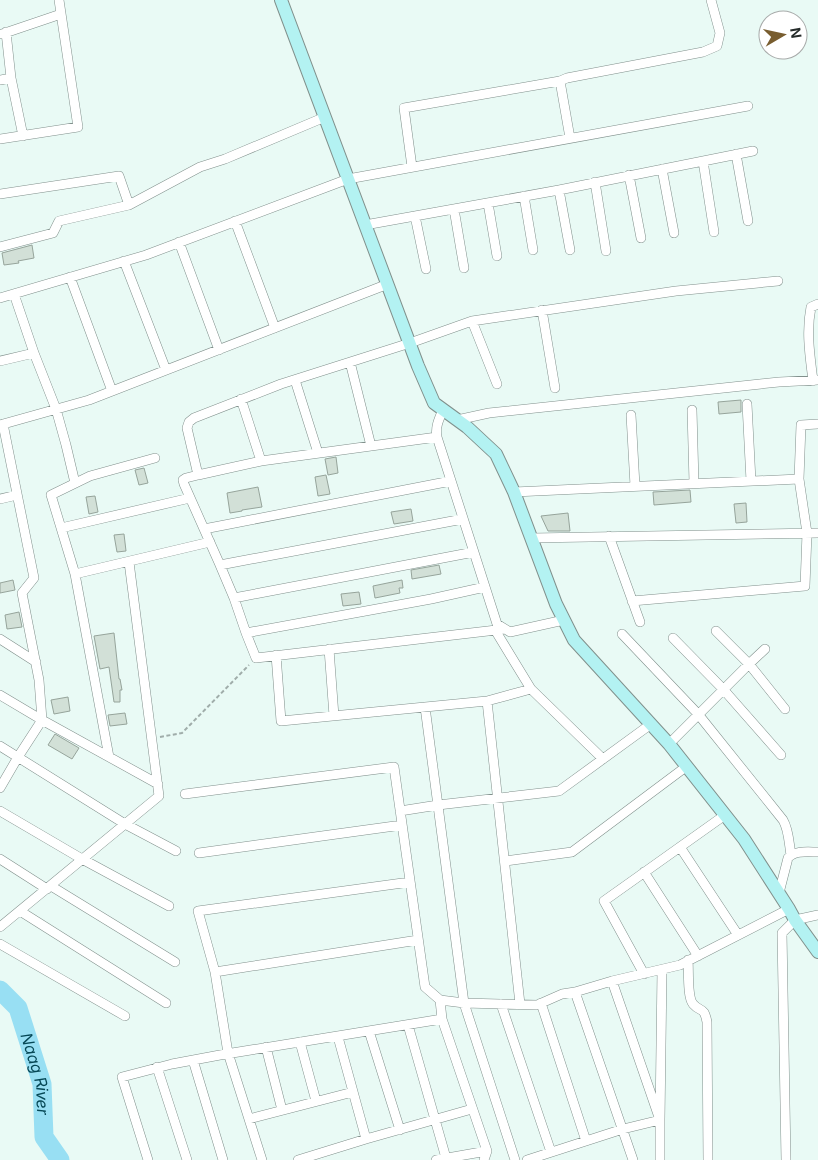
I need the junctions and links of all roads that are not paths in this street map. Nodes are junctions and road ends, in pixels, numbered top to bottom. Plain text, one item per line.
1 (59, 0) edge
2 (281, 0) edge
3 (711, 0) edge
4 (61, 14) junction
5 (3, 34) edge
6 (11, 78) junction
7 (0, 80) edge
8 (560, 81) junction
9 (748, 106) dead end
10 (325, 117) junction
11 (23, 136) junction
12 (570, 138) junction
13 (0, 139) edge
14 (753, 151) dead end
15 (736, 154) junction
16 (703, 161) junction
17 (412, 167) junction
18 (662, 169) junction
19 (629, 175) junction
20 (348, 179) junction
21 (595, 182) junction
22 (559, 190) junction
23 (0, 194) edge
24 (524, 196) junction
25 (488, 203) junction
26 (130, 205) junction
27 (454, 209) junction
28 (416, 216) junction
29 (235, 221) junction
30 (748, 221) dead end
31 (366, 226) junction
32 (714, 232) dead end
33 (674, 233) dead end
34 (641, 238) dead end
35 (179, 242) junction
36 (0, 248) edge
37 (533, 250) dead end
38 (570, 250) dead end
39 (606, 251) dead end
40 (497, 256) dead end
41 (124, 261) junction
42 (464, 268) dead end
43 (426, 269) dead end
44 (70, 277) junction
45 (778, 281) dead end
46 (388, 284) junction
47 (14, 294) junction
48 (0, 298) edge
49 (818, 304) edge
50 (542, 310) junction
51 (472, 321) junction
52 (275, 328) junction
53 (808, 341) junction
54 (818, 342) edge
55 (410, 343) junction
56 (219, 350) junction
57 (34, 353) junction
58 (0, 361) edge
59 (350, 362) junction
60 (166, 370) junction
61 (295, 380) junction
62 (816, 380) edge
63 (497, 384) dead end
64 (554, 388) dead end
65 (112, 391) junction
66 (241, 399) junction
67 (747, 404) dead end
68 (56, 409) junction
69 (443, 410) junction
70 (692, 410) dead end
71 (631, 415) dead end
72 (457, 420) junction
73 (2, 424) edge
74 (818, 424) edge
75 (437, 438) junction
76 (371, 446) junction
77 (318, 453) junction
78 (155, 458) dead end
79 (261, 461) junction
80 (198, 475) junction
81 (799, 478) junction
82 (751, 481) junction
83 (451, 482) junction
84 (75, 483) junction
85 (694, 483) junction
86 (635, 486) junction
87 (514, 492) junction
88 (17, 496) junction
89 (190, 498) junction
90 (0, 499) edge
91 (463, 519) junction
92 (61, 528) junction
93 (204, 529) junction
94 (808, 533) junction
95 (818, 533) edge
96 (609, 536) junction
97 (532, 538) junction
98 (210, 542) junction
99 (474, 552) junction
100 (129, 562) junction
101 (220, 565) junction
102 (75, 574) junction
103 (485, 587) junction
104 (234, 598) junction
105 (632, 600) junction
106 (564, 620) junction
107 (640, 622) dead end
108 (505, 629) junction
109 (495, 630) junction
110 (716, 631) dead end
111 (246, 633) junction
112 (622, 634) dead end
113 (674, 638) dead end
114 (0, 639) edge
115 (329, 649) junction
116 (765, 649) dead end
117 (276, 655) junction
118 (36, 662) junction
119 (749, 664) junction
120 (531, 689) junction
121 (723, 689) junction
122 (0, 695) edge
123 (487, 701) junction
124 (425, 707) junction
125 (785, 709) dead end
126 (698, 714) junction
127 (334, 716) junction
128 (42, 720) junction
129 (651, 724) junction
130 (669, 744) junction
131 (0, 746) edge
132 (780, 755) dead end
133 (18, 757) junction
134 (109, 757) junction
135 (603, 759) junction
136 (687, 766) junction
137 (158, 784) junction
138 (0, 788) edge
139 (185, 794) dead end
140 (498, 798) junction
141 (438, 805) junction
142 (0, 810) edge
143 (400, 811) junction
144 (725, 815) junction
145 (124, 824) junction
146 (402, 825) junction
147 (680, 847) junction
148 (176, 851) dead end
149 (818, 852) edge
150 (199, 853) dead end
151 (791, 855) junction
152 (0, 859) edge
153 (82, 859) junction
154 (505, 861) junction
155 (644, 872) junction
156 (410, 882) junction
157 (49, 888) junction
158 (779, 893) junction
159 (169, 906) dead end
160 (20, 911) junction
161 (792, 914) junction
162 (818, 915) edge
163 (0, 928) edge
164 (738, 935) junction
165 (418, 940) junction
166 (0, 944) edge
167 (818, 952) edge
168 (698, 956) junction
169 (688, 960) junction
170 (175, 962) dead end
171 (662, 970) junction
172 (215, 972) junction
173 (644, 974) junction
174 (612, 981) junction
175 (575, 992) junction
176 (440, 1000) junction
177 (166, 1003) dead end
178 (464, 1003) junction
179 (541, 1003) junction
180 (501, 1004) junction
181 (520, 1004) junction
182 (125, 1016) dead end
183 (442, 1019) junction
184 (408, 1025) junction
185 (369, 1031) junction
186 (338, 1036) junction
187 (300, 1042) junction
188 (266, 1047) junction
189 (228, 1053) junction
190 (193, 1060) junction
191 (157, 1067) junction
192 (354, 1092) junction
193 (316, 1101) junction
194 (472, 1109) junction
195 (282, 1110) junction
196 (249, 1119) junction
197 (435, 1120) junction
198 (660, 1120) junction
199 (623, 1129) junction
200 (400, 1130) junction
201 (366, 1139) junction
202 (586, 1141) junction
203 (551, 1152) junction
204 (485, 1155) edge
205 (446, 1158) junction
206 (148, 1160) edge
207 (187, 1160) edge
208 (223, 1160) edge
209 (262, 1160) edge
210 (298, 1160) edge
211 (436, 1160) edge
212 (516, 1160) edge
213 (527, 1160) edge
214 (633, 1160) edge
215 (660, 1160) edge
216 (708, 1160) edge
217 (786, 1160) edge

1 - 4 street
2 - 10 street
3 - 8 street
4 - 5 street
4 - 11 street
5 - 6 street
6 - 7 street
6 - 11 street
8 - 12 street
8 - 17 street
9 - 12 street
10 - 20 street
10 - 26 street
11 - 13 street
12 - 17 street
14 - 15 street
15 - 16 street
15 - 30 street
16 - 18 street
16 - 32 street
17 - 20 street
18 - 19 street
18 - 33 street
19 - 21 street
19 - 34 street
20 - 29 street
20 - 31 street
21 - 22 street
21 - 39 street
22 - 24 street
22 - 38 street
23 - 26 street
24 - 25 street
24 - 37 street
25 - 27 street
25 - 40 street
26 - 36 street
27 - 28 street
27 - 42 street
28 - 31 street
28 - 43 street
29 - 35 street
29 - 52 street
31 - 46 street
35 - 41 street
35 - 56 street
41 - 44 street
41 - 60 street
44 - 47 street
44 - 65 street
45 - 50 street
46 - 52 street
46 - 55 street
47 - 48 street
47 - 57 street
49 - 53 street
50 - 51 street
50 - 64 street
51 - 55 street
51 - 63 street
52 - 56 street
53 - 54 street
53 - 62 street
55 - 59 street
55 - 69 street
56 - 60 street
57 - 58 street
57 - 68 street
59 - 61 street
59 - 76 street
60 - 65 street
61 - 66 street
61 - 77 street
62 - 72 street
65 - 68 street
66 - 79 street
66 - 80 street
67 - 82 street
68 - 73 street
68 - 84 street
69 - 72 street
69 - 75 street
70 - 85 street
71 - 86 street
72 - 87 street
73 - 88 street
74 - 81 street
75 - 76 street
75 - 83 street
76 - 77 street
77 - 79 street
78 - 84 street
79 - 80 street
80 - 89 street
81 - 82 street
81 - 94 street
82 - 85 street
83 - 91 street
83 - 93 street
84 - 92 street
85 - 86 street
86 - 87 street
87 - 97 street
88 - 90 street
88 - 118 street
89 - 92 street
89 - 93 street
91 - 99 street
91 - 101 street
92 - 102 street
93 - 98 street
94 - 95 street
94 - 96 street
94 - 105 street
96 - 97 street
96 - 105 street
97 - 106 street
98 - 100 street
98 - 101 street
99 - 103 street
99 - 104 street
100 - 102 street
100 - 137 street
101 - 104 street
102 - 134 street
103 - 108 street
103 - 111 street
104 - 111 street
105 - 107 street
106 - 108 street
106 - 129 street
108 - 109 street
109 - 115 street
109 - 120 street
110 - 119 street
111 - 117 street
112 - 126 street
113 - 121 street
114 - 118 street
115 - 117 street
115 - 127 street
116 - 119 street
117 - 127 street
118 - 128 street
119 - 121 street
119 - 125 street
120 - 123 street
120 - 135 street
121 - 126 street
121 - 132 street
122 - 128 street
123 - 124 street
123 - 140 street
124 - 127 street
124 - 141 street
126 - 130 street
126 - 151 street
128 - 133 street
128 - 134 street
129 - 130 street
129 - 135 street
130 - 136 street
131 - 133 street
133 - 138 street
133 - 145 street
134 - 137 street
135 - 140 street
136 - 144 street
136 - 154 street
137 - 145 street
139 - 143 street
140 - 141 street
140 - 154 street
141 - 143 street
141 - 178 street
142 - 153 street
143 - 146 street
144 - 147 street
144 - 158 street
145 - 148 street
145 - 153 street
146 - 150 street
146 - 156 street
147 - 155 street
147 - 164 street
149 - 151 street
151 - 158 street
152 - 157 street
153 - 157 street
153 - 159 street
154 - 181 street
155 - 168 street
155 - 173 street
156 - 165 street
156 - 172 street
157 - 160 street
157 - 170 street
158 - 161 street
160 - 163 street
160 - 177 street
161 - 162 street
161 - 164 street
161 - 167 street
161 - 217 street
164 - 168 street
165 - 172 street
165 - 176 street
166 - 182 street
168 - 169 street
169 - 171 street
169 - 216 street
171 - 173 street
171 - 198 street
172 - 189 street
173 - 174 street
174 - 175 street
174 - 198 street
175 - 179 street
175 - 199 street
176 - 178 street
176 - 183 street
178 - 180 street
178 - 212 street
179 - 181 street
179 - 202 street
180 - 181 street
180 - 203 street
183 - 184 street
183 - 194 street
184 - 185 street
184 - 197 street
185 - 186 street
185 - 200 street
186 - 187 street
186 - 192 street
187 - 188 street
187 - 193 street
188 - 189 street
188 - 195 street
189 - 190 street
189 - 196 street
190 - 191 street
190 - 208 street
191 - 206 street
191 - 207 street
192 - 193 street
192 - 201 street
193 - 195 street
194 - 197 street
194 - 204 street
195 - 196 street
196 - 209 street
197 - 200 street
197 - 205 street
198 - 199 street
198 - 215 street
199 - 202 street
199 - 214 street
200 - 201 street
201 - 210 street
202 - 203 street
203 - 213 street
204 - 205 street
205 - 211 street

